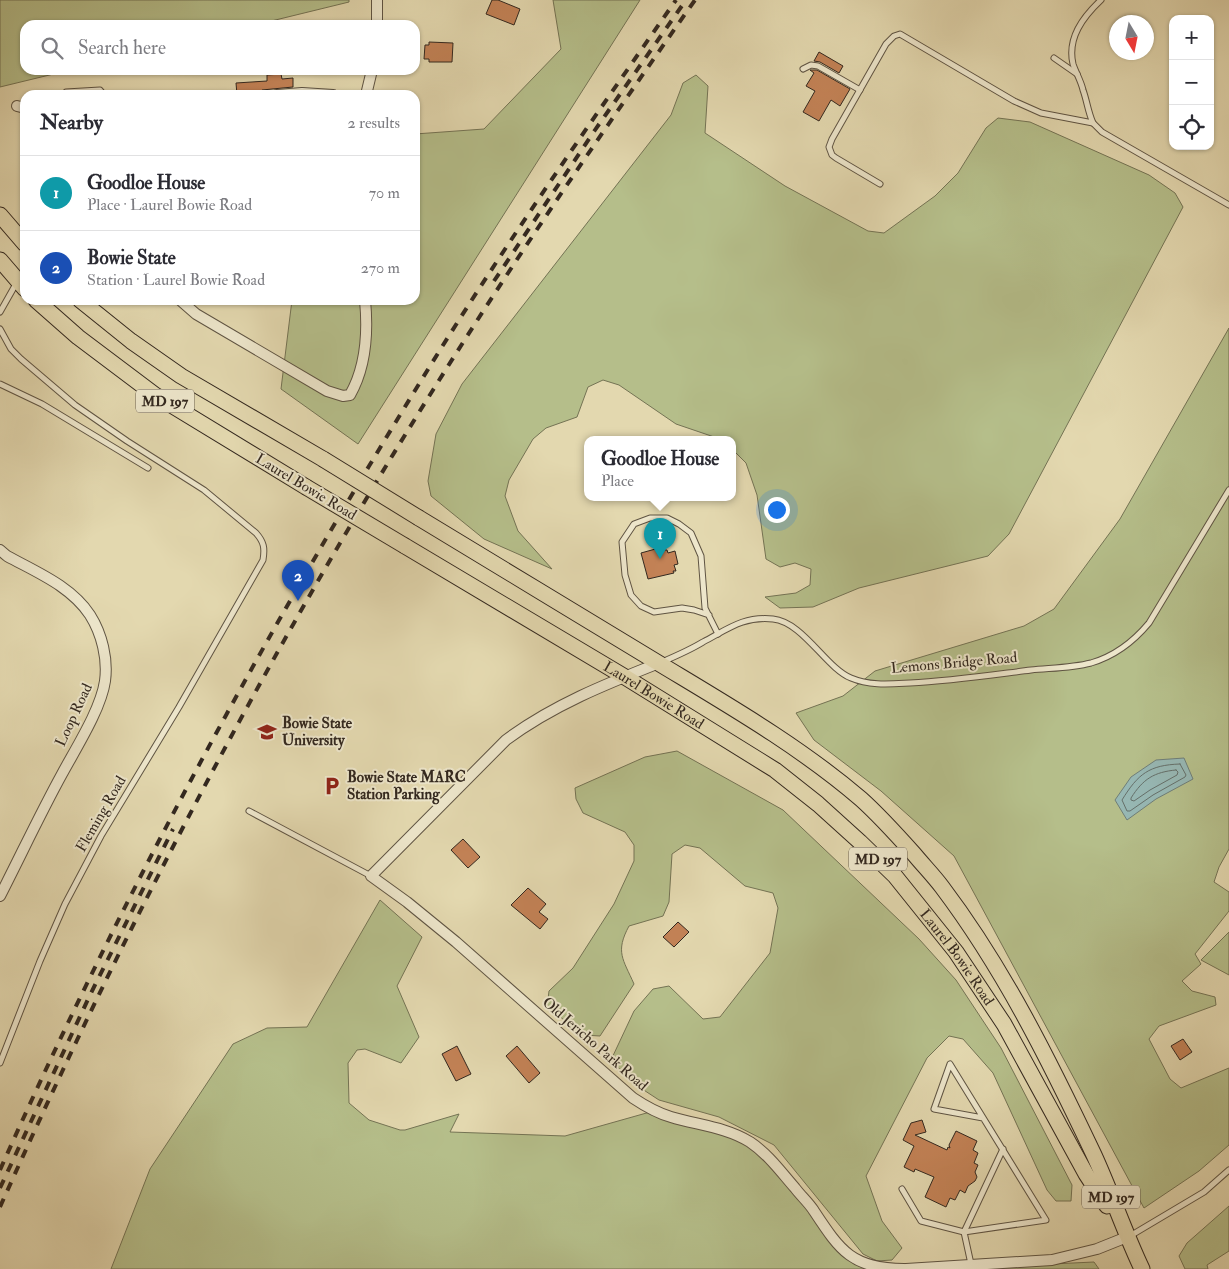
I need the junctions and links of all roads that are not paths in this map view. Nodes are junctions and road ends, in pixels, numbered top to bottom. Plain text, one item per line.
1 (377, 0) edge
2 (1101, 0) edge
3 (377, 20) edge
4 (1054, 58) dead end
5 (803, 70) dead end
6 (1077, 74) junction
7 (371, 75) edge
8 (367, 90) edge
9 (860, 90) junction
10 (1093, 123) junction
11 (880, 184) dead end
12 (1229, 205) edge
13 (0, 215) edge
14 (20, 238) edge
15 (0, 260) edge
16 (20, 284) edge
17 (20, 286) edge
18 (42, 305) edge
19 (86, 305) edge
20 (186, 305) edge
21 (365, 305) edge
22 (0, 312) edge
23 (0, 329) edge
24 (0, 384) edge
25 (148, 468) dead end
26 (1229, 490) edge
27 (0, 550) edge
28 (709, 615) junction
29 (718, 634) junction
30 (659, 663) junction
31 (625, 676) junction
32 (249, 811) dead end
33 (371, 876) junction
34 (0, 896) edge
35 (0, 1063) edge
36 (983, 1118) junction
37 (1003, 1149) junction
38 (1229, 1170) edge
39 (902, 1188) dead end
40 (964, 1232) junction
41 (1127, 1237) junction
42 (971, 1264) junction
43 (905, 1269) edge
44 (1142, 1269) edge

1 - 3 street
2 - 6 lane
4 - 6 lane
5 - 9 lane
6 - 10 lane
7 - 8 street
9 - 10 lane
9 - 11 lane
10 - 12 lane
13 - 14 main road
15 - 16 main road
17 - 22 lane
18 - 31 main road, Laurel Bowie Road / MD 197, bridge
19 - 30 main road, Laurel Bowie Road / MD 197, bridge
20 - 21 street
23 - 35 lane, Fleming Road
24 - 25 lane
26 - 29 lane, Lemons Bridge Road
27 - 34 street, Loop Road
28 - 28 lane
28 - 29 lane
29 - 30 lane, Lemons Bridge Road
30 - 31 street, Lemons Bridge Road
30 - 41 main road, Laurel Bowie Road / MD 197
31 - 33 street, Lemons Bridge Road
31 - 41 main road, Laurel Bowie Road / MD 197
32 - 33 lane
33 - 43 street, Old Jericho Park Road
36 - 36 lane
36 - 37 lane
37 - 40 lane
37 - 40 lane
38 - 41 lane
39 - 40 lane
40 - 42 lane
41 - 42 street, Old Jericho Park Road
41 - 44 main road, Laurel Bowie Road / MD 197
42 - 43 street, Old Jericho Park Road

